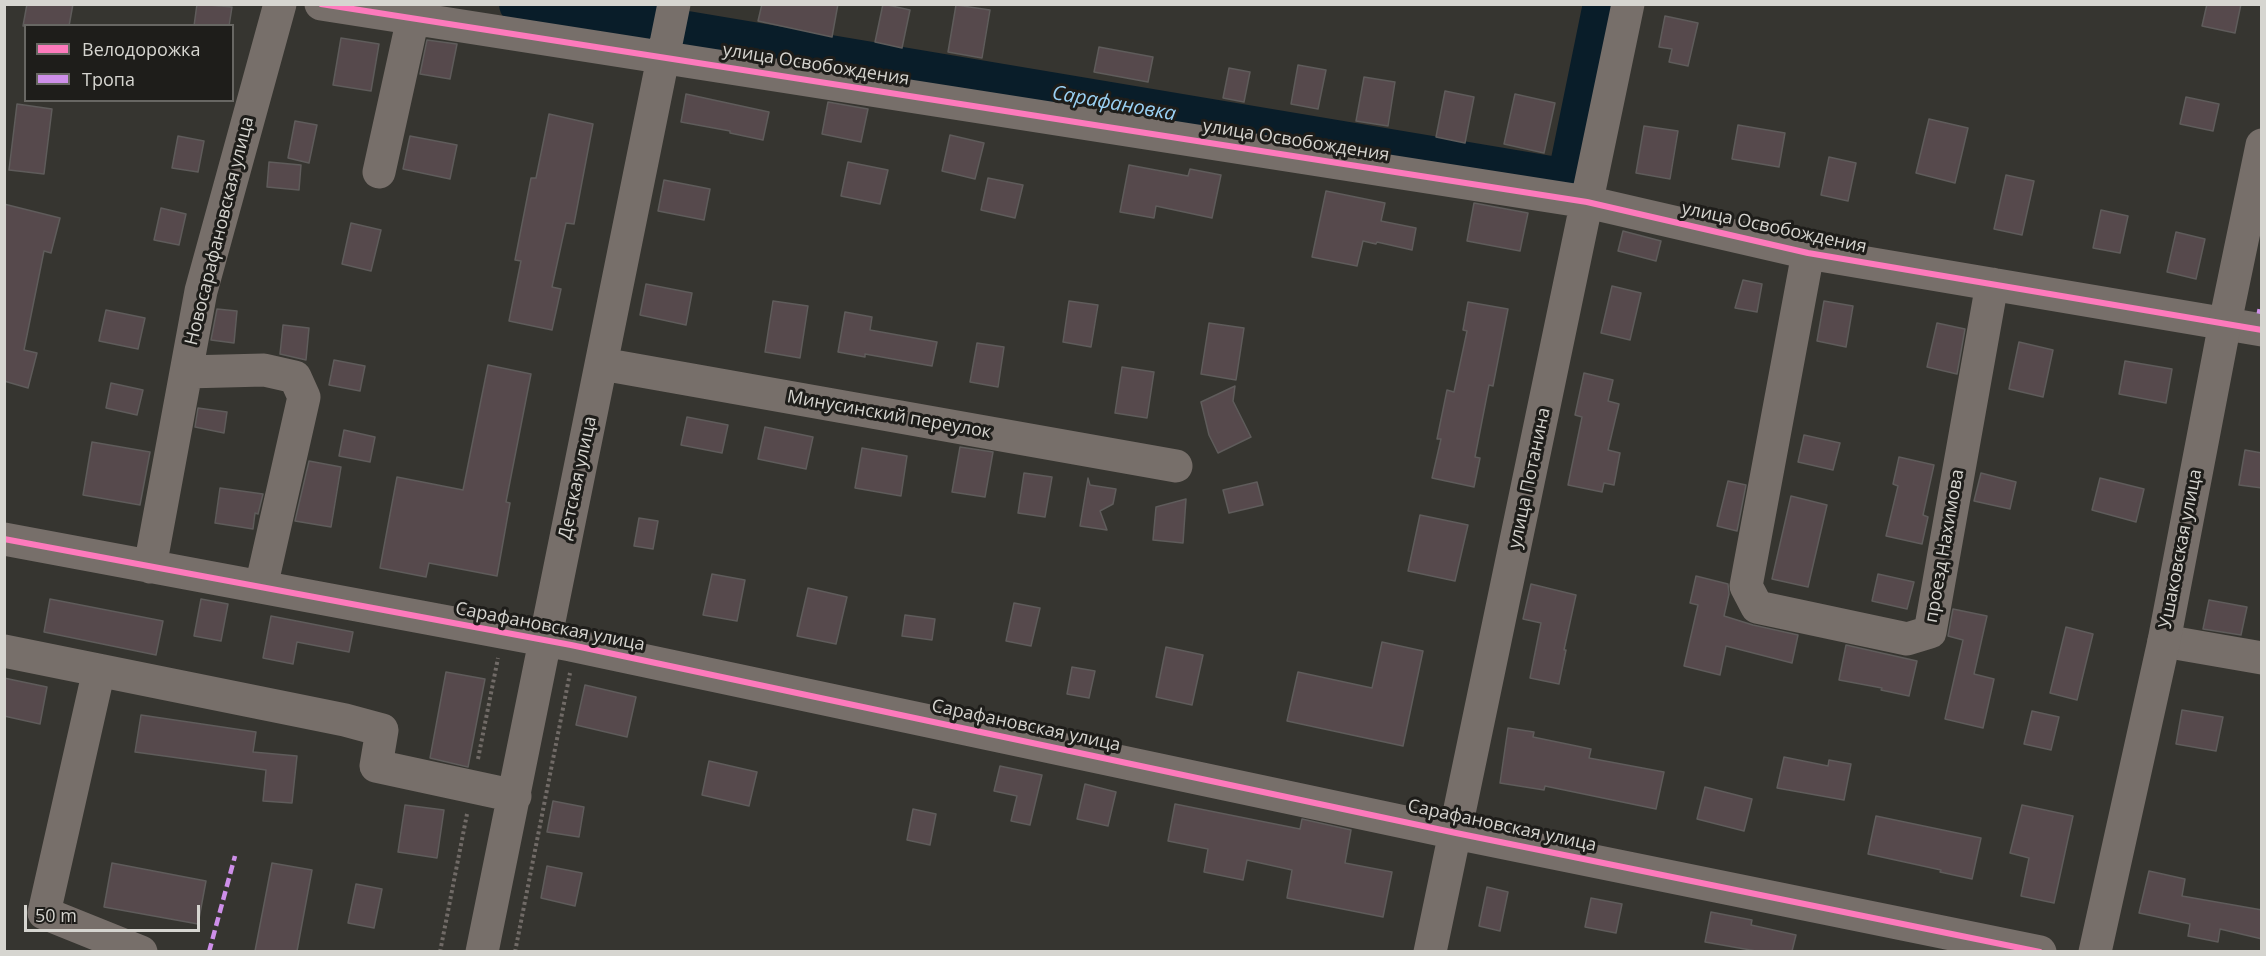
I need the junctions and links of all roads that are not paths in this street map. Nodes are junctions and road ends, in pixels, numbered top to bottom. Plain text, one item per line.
1 (280, 4) edge
2 (321, 4) edge
3 (1629, 4) edge
4 (672, 12) edge
5 (413, 18) junction
6 (663, 57) junction
7 (2262, 145) edge
8 (379, 172) dead end
9 (1587, 202) junction
10 (1808, 253) junction
11 (1992, 284) junction
12 (2225, 323) junction
13 (2262, 330) edge
14 (602, 364) junction
15 (186, 372) junction
16 (1176, 466) dead end
17 (4, 539) edge
18 (150, 567) junction
19 (261, 587) junction
20 (545, 640) junction
21 (2164, 641) junction
22 (4, 651) edge
23 (2262, 658) edge
24 (99, 670) junction
25 (515, 796) junction
26 (1456, 832) junction
27 (141, 951) edge
28 (482, 951) edge
29 (1430, 951) edge
30 (2040, 951) edge
31 (2095, 951) edge

1 - 15 street, Новосарафановская улица
2 - 5 street, улица Освобождения
3 - 9 street, улица Потанина
4 - 6 street, Детская улица
5 - 6 street, улица Освобождения
5 - 8 street
6 - 9 street, улица Освобождения
6 - 14 street, Детская улица
7 - 12 street, Ушаковская улица
9 - 10 street, улица Освобождения
9 - 26 street, улица Потанина
10 - 11 street, улица Освобождения
10 - 11 street, проезд Нахимова
11 - 12 street, улица Освобождения
12 - 13 street, улица Освобождения
12 - 21 street, Ушаковская улица
14 - 16 street, Минусинский переулок
14 - 20 street, Детская улица
15 - 18 street, Новосарафановская улица
15 - 19 street
17 - 18 street, Сарафановская улица
18 - 19 street, Сарафановская улица
19 - 20 street, Сарафановская улица
20 - 25 street, Детская улица
20 - 26 street, Сарафановская улица
21 - 23 street
21 - 31 street, Ушаковская улица
22 - 24 street
24 - 25 street
24 - 27 street
25 - 28 street, Детская улица
26 - 29 street, улица Потанина
26 - 30 street, Сарафановская улица

